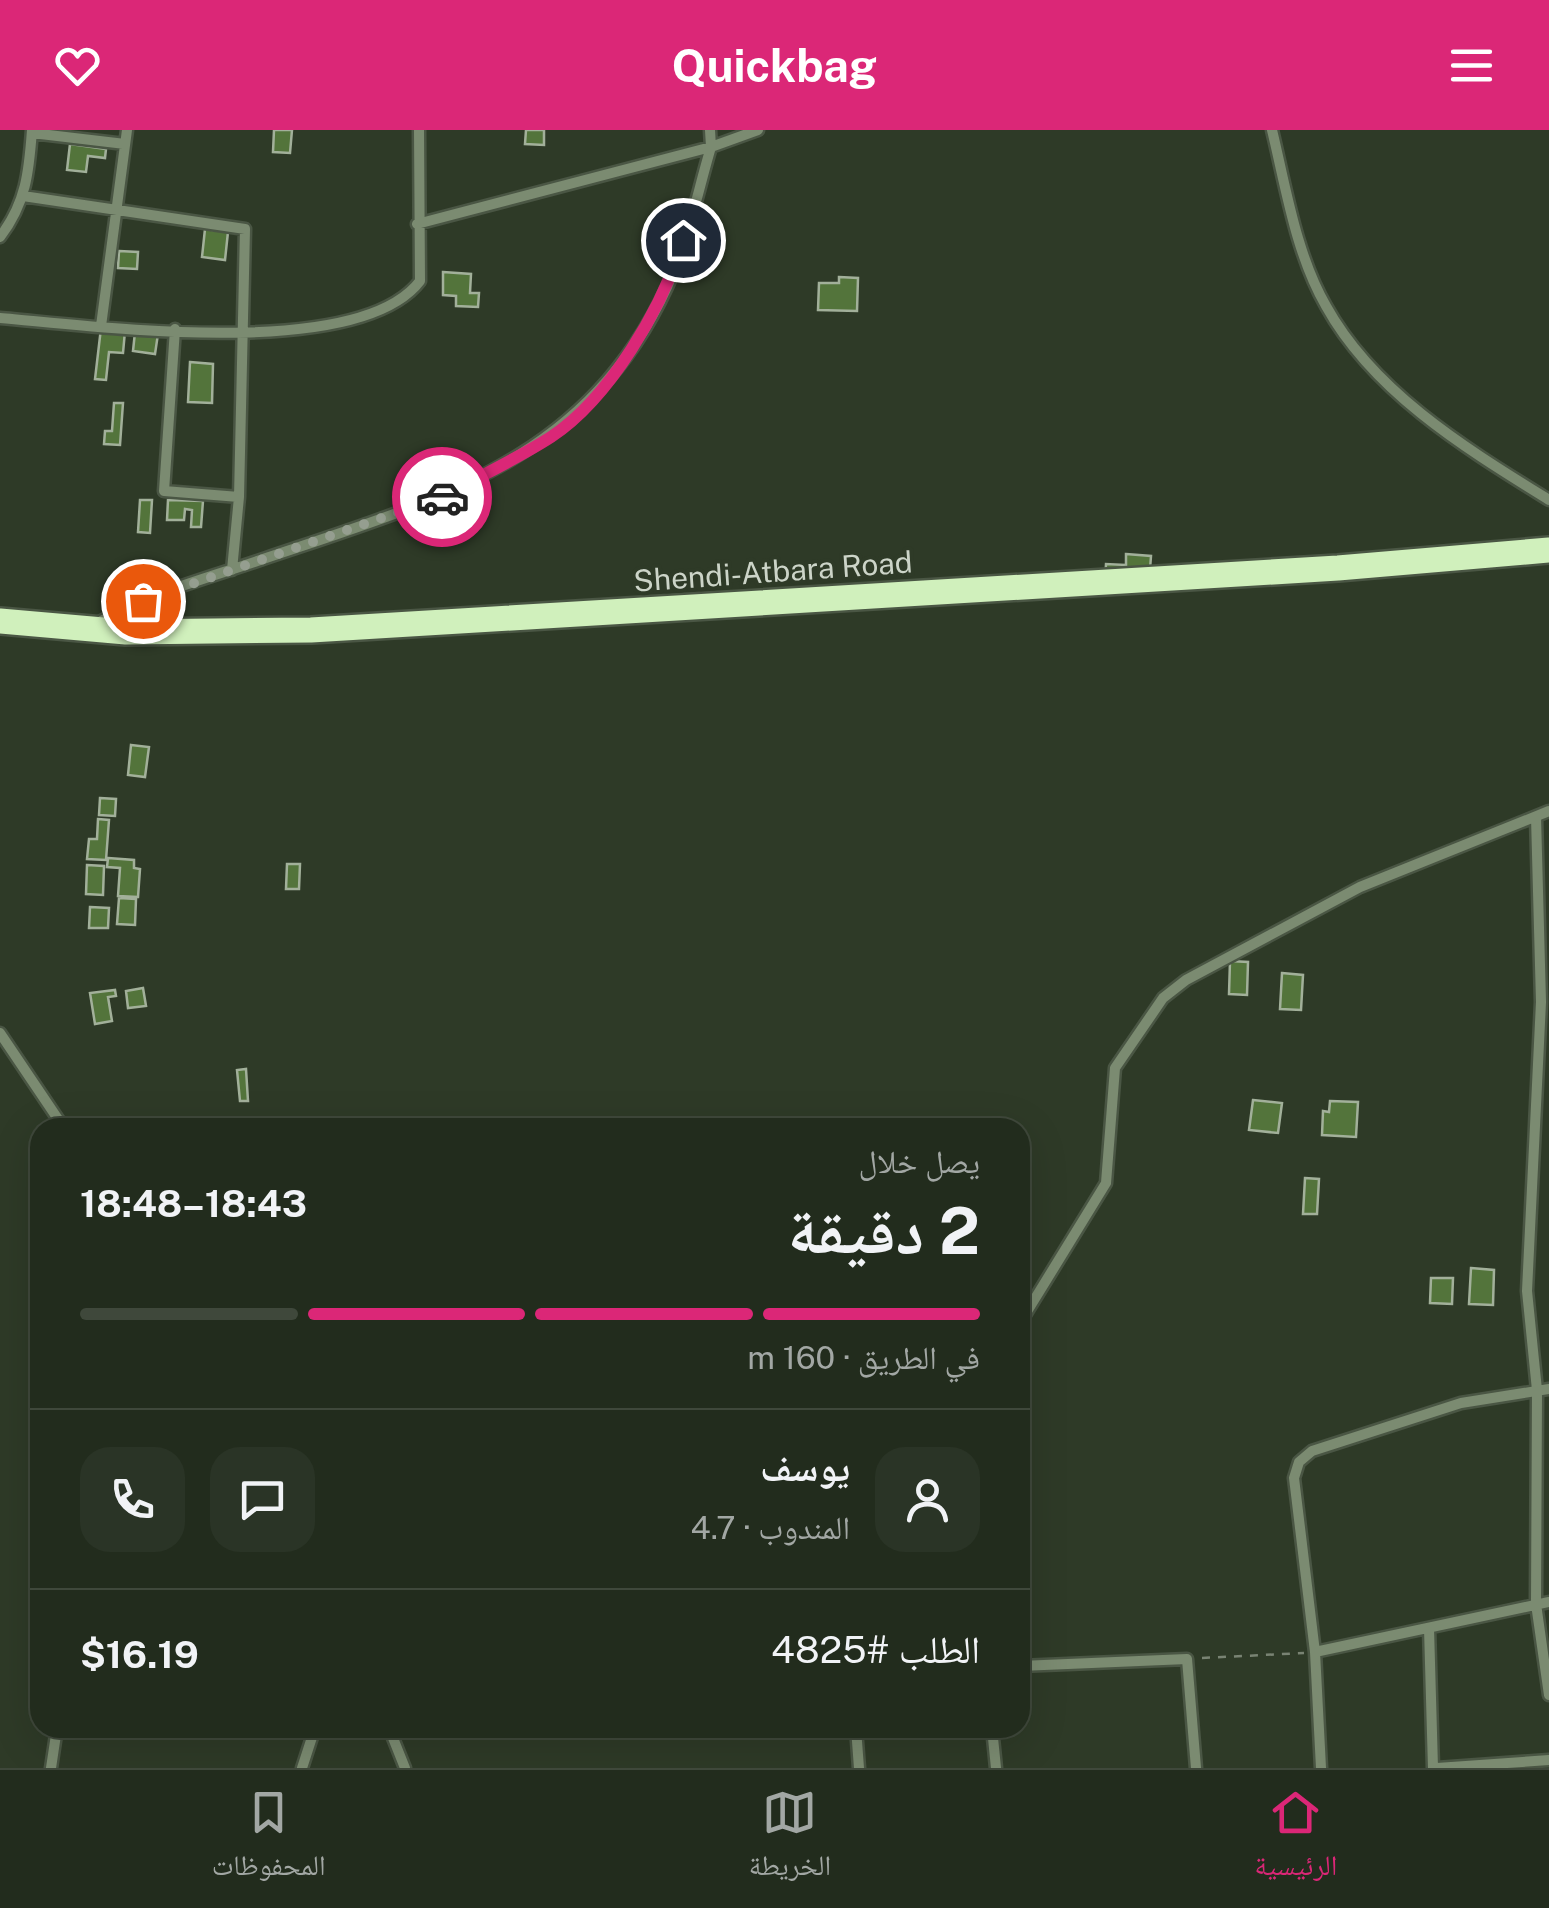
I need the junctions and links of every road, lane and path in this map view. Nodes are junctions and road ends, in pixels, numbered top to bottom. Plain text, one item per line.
1 (127, 130) edge
2 (420, 130) edge
3 (710, 130) edge
4 (758, 130) edge
5 (1272, 130) edge
6 (32, 131) edge
7 (125, 144) junction
8 (711, 147) junction
9 (23, 196) junction
10 (116, 211) junction
11 (417, 224) junction
12 (0, 237) edge
13 (0, 318) edge
14 (100, 326) junction
15 (175, 330) junction
16 (244, 333) junction
17 (239, 497) junction
18 (1549, 500) edge
19 (1549, 550) edge
20 (232, 570) junction
21 (0, 621) edge
22 (88, 628) junction
23 (1549, 811) edge
24 (1536, 817) junction
25 (0, 1033) edge
26 (57, 1118) edge
27 (1030, 1307) edge
28 (1543, 1390) edge
29 (1549, 1602) edge
30 (1536, 1604) junction
31 (1429, 1628) junction
32 (1315, 1652) junction
33 (1187, 1659) junction
34 (1030, 1666) edge
35 (1549, 1695) edge
36 (56, 1738) edge
37 (312, 1738) edge
38 (393, 1738) edge
39 (857, 1738) edge
40 (993, 1738) edge
41 (1549, 1760) edge
42 (51, 1768) edge
43 (302, 1768) edge
44 (406, 1768) edge
45 (859, 1768) edge
46 (996, 1768) edge
47 (1196, 1768) edge
48 (1321, 1768) edge
49 (1435, 1768) edge

1 - 7 street
2 - 11 street
3 - 8 street
4 - 8 street
5 - 18 street
6 - 7 street
6 - 9 street
7 - 10 street
8 - 11 street
8 - 20 street
9 - 10 street
9 - 12 street
10 - 14 street
10 - 16 street
11 - 16 street
13 - 14 street
14 - 15 street
15 - 16 street
15 - 17 street
16 - 17 street
17 - 20 street
19 - 22 highway, Shendi-Atbara Road
20 - 22 street
21 - 22 highway, Shendi-Atbara Road
23 - 24 street
24 - 27 street
24 - 28 street
25 - 26 street
28 - 30 street
28 - 32 street
29 - 30 street
30 - 31 street
30 - 35 street
31 - 32 street
31 - 49 street
32 - 33 path
32 - 48 street
33 - 34 street
33 - 47 street
36 - 42 street
37 - 43 street
38 - 44 street
39 - 45 street
40 - 46 street
41 - 49 street

